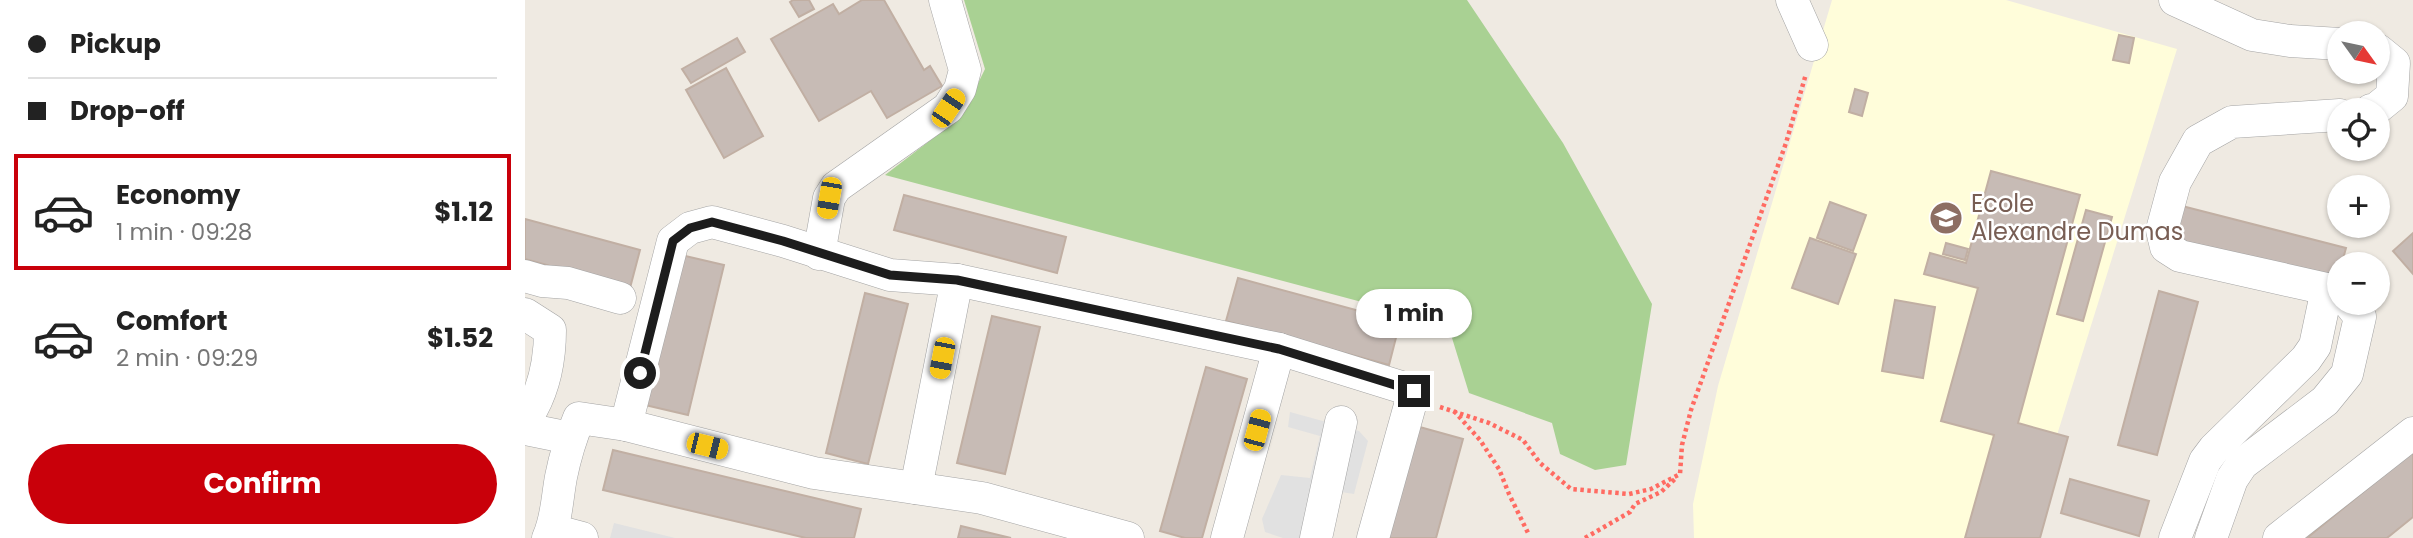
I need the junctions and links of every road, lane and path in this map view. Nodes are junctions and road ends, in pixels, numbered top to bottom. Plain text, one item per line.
1 (945, 0) edge
2 (1792, 0) edge
3 (2175, 0) edge
4 (2327, 43) edge
5 (1812, 46) joint
6 (2391, 61) edge
7 (2389, 98) edge
8 (2327, 116) edge
9 (819, 254) junction
10 (525, 275) edge
11 (957, 280) junction
12 (2327, 293) edge
13 (620, 298) dead end
14 (525, 314) edge
15 (2329, 315) edge
16 (2358, 315) edge
17 (1279, 349) junction
18 (1414, 391) junction
19 (1454, 411) junction
20 (527, 415) edge
21 (1341, 422) dead end
22 (627, 425) junction
23 (575, 428) junction
24 (2413, 433) edge
25 (1681, 474) junction
26 (916, 488) junction
27 (561, 535) edge
28 (1529, 535) dead end
29 (1128, 538) edge
30 (1227, 538) edge
31 (1316, 538) edge
32 (1373, 538) edge
33 (1585, 538) edge
34 (2175, 538) edge
35 (2211, 538) edge
36 (2279, 538) edge

1 - 9 street
2 - 5 street
3 - 4 street
5 - 25 path
6 - 7 street
8 - 12 street
9 - 11 street
9 - 22 street
10 - 13 street
11 - 17 street
11 - 26 street
14 - 20 street
15 - 34 street
16 - 35 street
17 - 18 street
17 - 30 street
18 - 19 path
18 - 32 street
19 - 25 path
19 - 28 path
20 - 23 street
21 - 31 street
22 - 23 street
22 - 26 street
23 - 27 street
24 - 36 street
25 - 33 path
26 - 29 street

